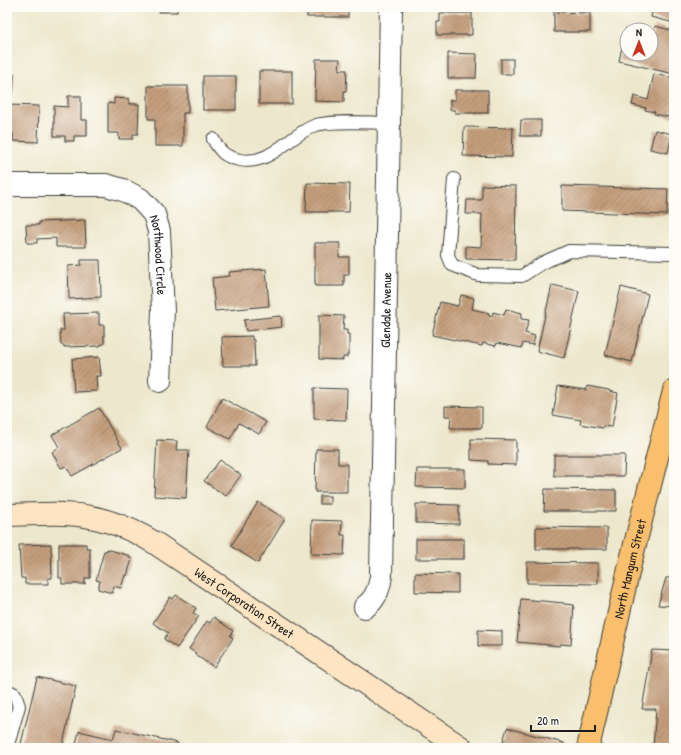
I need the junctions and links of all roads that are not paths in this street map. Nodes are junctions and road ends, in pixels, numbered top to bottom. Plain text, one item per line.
1 (391, 7) edge
2 (389, 123) junction
3 (214, 139) dead end
4 (454, 179) dead end
5 (7, 185) edge
6 (674, 253) edge
7 (160, 381) dead end
8 (674, 391) edge
9 (7, 515) edge
10 (365, 606) dead end
11 (7, 690) edge
12 (7, 748) edge
13 (462, 748) edge
14 (588, 748) edge

1 - 2 street, Glendale Avenue
2 - 3 lane
2 - 10 street, Glendale Avenue
4 - 6 lane
5 - 7 street, Northwood Circle
8 - 14 main road, North Mangum Street
9 - 13 street, West Corporation Street
11 - 12 lane

